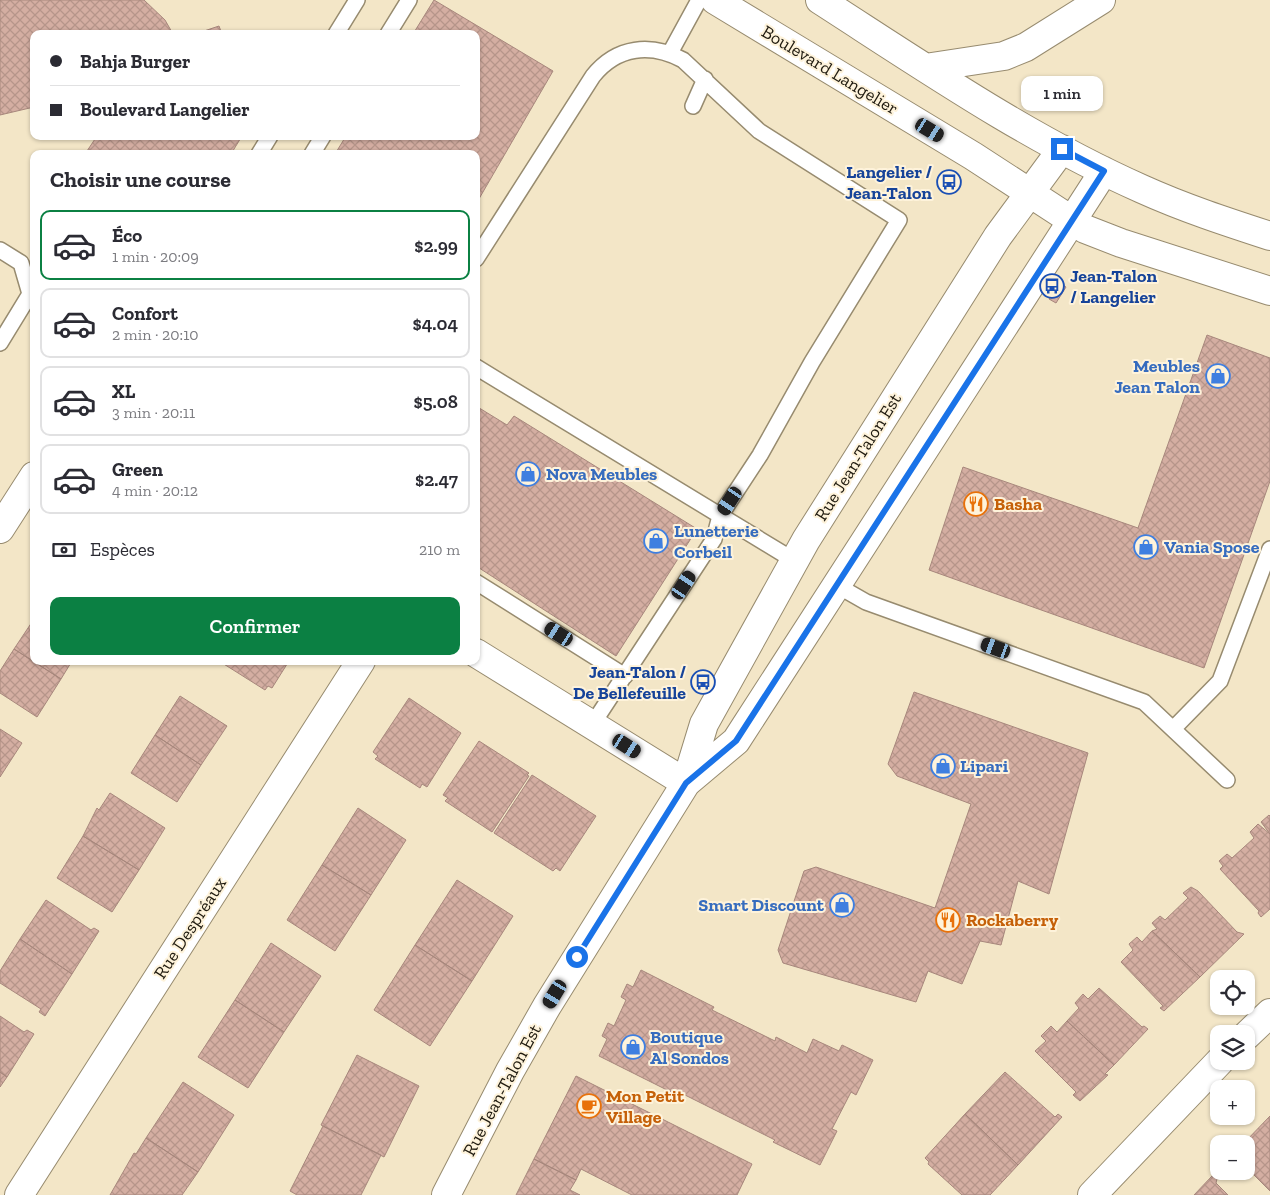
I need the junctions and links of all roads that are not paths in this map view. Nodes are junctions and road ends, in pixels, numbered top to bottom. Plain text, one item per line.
1 (357, 0) edge
2 (409, 0) edge
3 (699, 0) edge
4 (715, 0) edge
5 (820, 0) edge
6 (1101, 0) edge
7 (338, 30) edge
8 (390, 30) edge
9 (670, 53) junction
10 (925, 68) junction
11 (705, 79) junction
12 (693, 106) dead end
13 (1062, 149) junction
14 (1104, 171) junction
15 (1030, 194) junction
16 (1072, 221) junction
17 (1270, 236) edge
18 (0, 250) edge
19 (480, 253) edge
20 (30, 289) edge
21 (1270, 291) edge
22 (30, 298) edge
23 (0, 343) edge
24 (480, 368) edge
25 (30, 482) edge
26 (720, 516) junction
27 (0, 529) edge
28 (1270, 549) edge
29 (795, 561) junction
30 (480, 585) edge
31 (838, 586) junction
32 (480, 655) edge
33 (358, 665) edge
34 (624, 676) junction
35 (592, 725) junction
36 (1173, 730) junction
37 (1227, 780) dead end
38 (686, 783) junction
39 (1270, 1013) edge
40 (1255, 1027) edge
41 (1211, 1070) edge
42 (19, 1195) edge
43 (446, 1195) edge
44 (1092, 1195) edge

1 - 7 lane
2 - 8 lane
3 - 9 lane
4 - 15 main road, Boulevard Langelier
5 - 10 main road
6 - 10 main road
9 - 11 lane
9 - 19 lane
10 - 13 main road
11 - 12 lane
11 - 26 lane
13 - 14 main road
13 - 15 main road, Rue Jean-Talon Est
14 - 16 main road, Rue Jean-Talon Est
14 - 17 main road
15 - 16 main road, Boulevard Langelier
15 - 29 main road, Rue Jean-Talon Est
16 - 21 main road, Boulevard Langelier
16 - 31 main road, Rue Jean-Talon Est
18 - 20 lane
22 - 23 lane
24 - 26 lane
25 - 27 main road
26 - 29 lane
26 - 34 lane
28 - 36 lane
29 - 38 main road, Rue Jean-Talon Est
30 - 34 lane
31 - 36 lane
31 - 38 main road, Rue Jean-Talon Est
32 - 35 main road
33 - 42 main road, Rue Despréaux
34 - 35 lane
35 - 38 main road
36 - 37 lane
38 - 43 main road, Rue Jean-Talon Est
39 - 40 main road
41 - 44 main road

